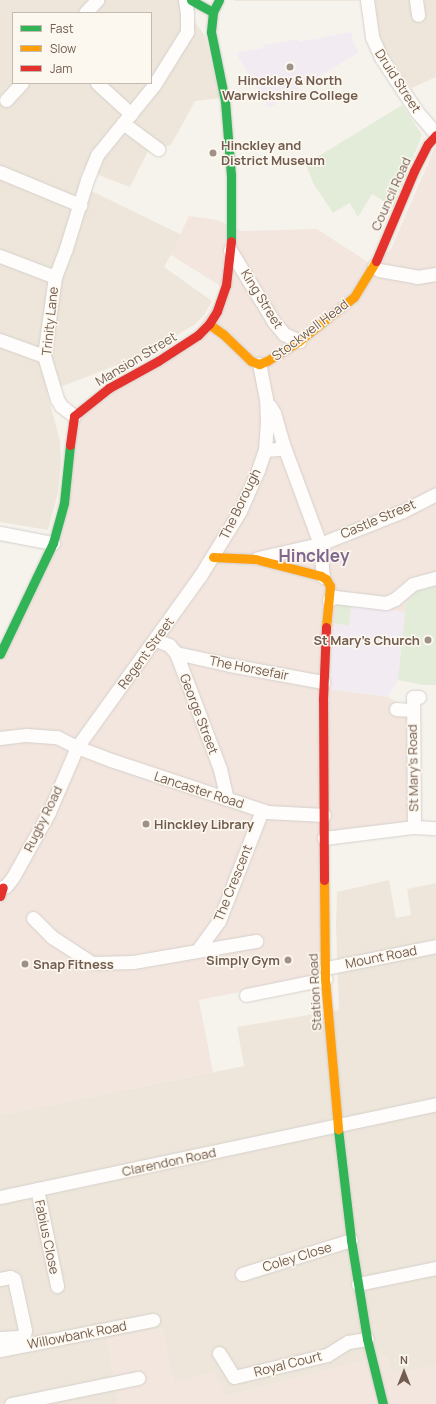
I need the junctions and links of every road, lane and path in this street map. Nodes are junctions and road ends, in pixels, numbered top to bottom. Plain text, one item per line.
1 (97, 0) edge
2 (185, 0) edge
3 (191, 0) edge
4 (219, 0) edge
5 (367, 0) edge
6 (416, 0) edge
7 (86, 12) edge
8 (212, 12) junction
9 (418, 15) dead end
10 (21, 84) edge
11 (98, 84) edge
12 (6, 100) dead end
13 (127, 119) junction
14 (436, 135) edge
15 (158, 149) dead end
16 (0, 172) edge
17 (80, 205) junction
18 (230, 250) junction
19 (0, 256) edge
20 (374, 266) junction
21 (436, 274) edge
22 (55, 277) junction
23 (209, 324) junction
24 (0, 340) edge
25 (299, 341) junction
26 (44, 356) junction
27 (259, 364) junction
28 (266, 399) junction
29 (74, 416) junction
30 (283, 444) junction
31 (265, 450) junction
32 (436, 494) edge
33 (0, 533) edge
34 (53, 543) junction
35 (320, 544) junction
36 (213, 557) junction
37 (255, 559) junction
38 (323, 577) junction
39 (436, 578) edge
40 (329, 600) junction
41 (156, 640) junction
42 (176, 653) junction
43 (0, 654) edge
44 (323, 682) junction
45 (419, 697) dead end
46 (396, 709) dead end
47 (412, 710) junction
48 (0, 738) edge
49 (77, 747) junction
50 (227, 799) junction
51 (262, 810) junction
52 (324, 815) junction
53 (414, 827) junction
54 (436, 828) edge
55 (324, 838) junction
56 (1, 891) edge
57 (33, 918) dead end
58 (256, 941) dead end
59 (436, 946) edge
60 (197, 951) junction
61 (325, 974) junction
62 (246, 995) dead end
63 (436, 1104) edge
64 (338, 1125) junction
65 (37, 1189) junction
66 (0, 1197) edge
67 (351, 1240) junction
68 (436, 1268) edge
69 (242, 1274) dead end
70 (0, 1279) edge
71 (358, 1284) junction
72 (57, 1286) dead end
73 (153, 1320) dead end
74 (0, 1338) edge
75 (367, 1339) junction
76 (0, 1350) edge
77 (219, 1353) dead end
78 (138, 1378) dead end
79 (11, 1404) edge
80 (383, 1404) edge

1 - 7 street
2 - 13 street, Trinity Lane
3 - 8 main road
4 - 8 main road
5 - 14 street, Druid Street
6 - 9 street
8 - 18 main road, Mansion Street
10 - 12 street
11 - 13 street
13 - 15 street
13 - 17 street, Trinity Lane
14 - 20 main road, Council Road
16 - 17 street
17 - 22 street, Trinity Lane
18 - 23 main road, Mansion Street
18 - 25 street, King Street
19 - 22 street
20 - 21 street
20 - 25 main road, Stockwell Head
22 - 26 street, Trinity Lane
23 - 27 main road
23 - 29 main road, Mansion Street
24 - 26 street
25 - 27 main road, Stockwell Head
26 - 29 street, Trinity Lane
27 - 28 street, The Borough
28 - 30 street, The Borough
28 - 31 street, The Borough
29 - 34 main road
30 - 31 street
30 - 35 street, The Borough
31 - 36 street, The Borough
32 - 35 street, Castle Street
33 - 34 street
34 - 43 main road
35 - 37 street, Castle Street
35 - 38 street, The Borough
36 - 37 main road
36 - 41 street, Regent Street
37 - 38 main road
38 - 40 main road, Station Road
39 - 40 street
40 - 44 main road, Station Road
41 - 42 street
41 - 49 street, Regent Street
42 - 44 street, The Horsefair
42 - 50 street, George Street
44 - 52 main road, Station Road
45 - 47 street, St Mary's Road
46 - 47 street
47 - 53 street, St Mary's Road
48 - 49 street, Lancaster Road
49 - 50 street, Lancaster Road
49 - 56 street, Rugby Road
50 - 51 street, Lancaster Road
51 - 52 street, Lancaster Road
51 - 60 street, The Crescent
52 - 55 main road, Station Road
53 - 54 street
53 - 55 street, St Mary's Road
55 - 61 main road, Station Road
57 - 60 street
58 - 60 street
59 - 61 street, Mount Road
61 - 62 street, Mount Road
61 - 64 main road, Station Road
63 - 64 street, Clarendon Road
64 - 65 street, Clarendon Road
64 - 67 main road, Station Road
65 - 66 street, Clarendon Road
65 - 72 street, Fabius Close
67 - 69 street, Coley Close
67 - 71 main road, Station Road
68 - 71 street
70 - 74 street
71 - 75 main road, Station Road
73 - 76 street, Willowbank Road
75 - 77 street, Royal Court
75 - 80 main road, Station Road
78 - 79 street

